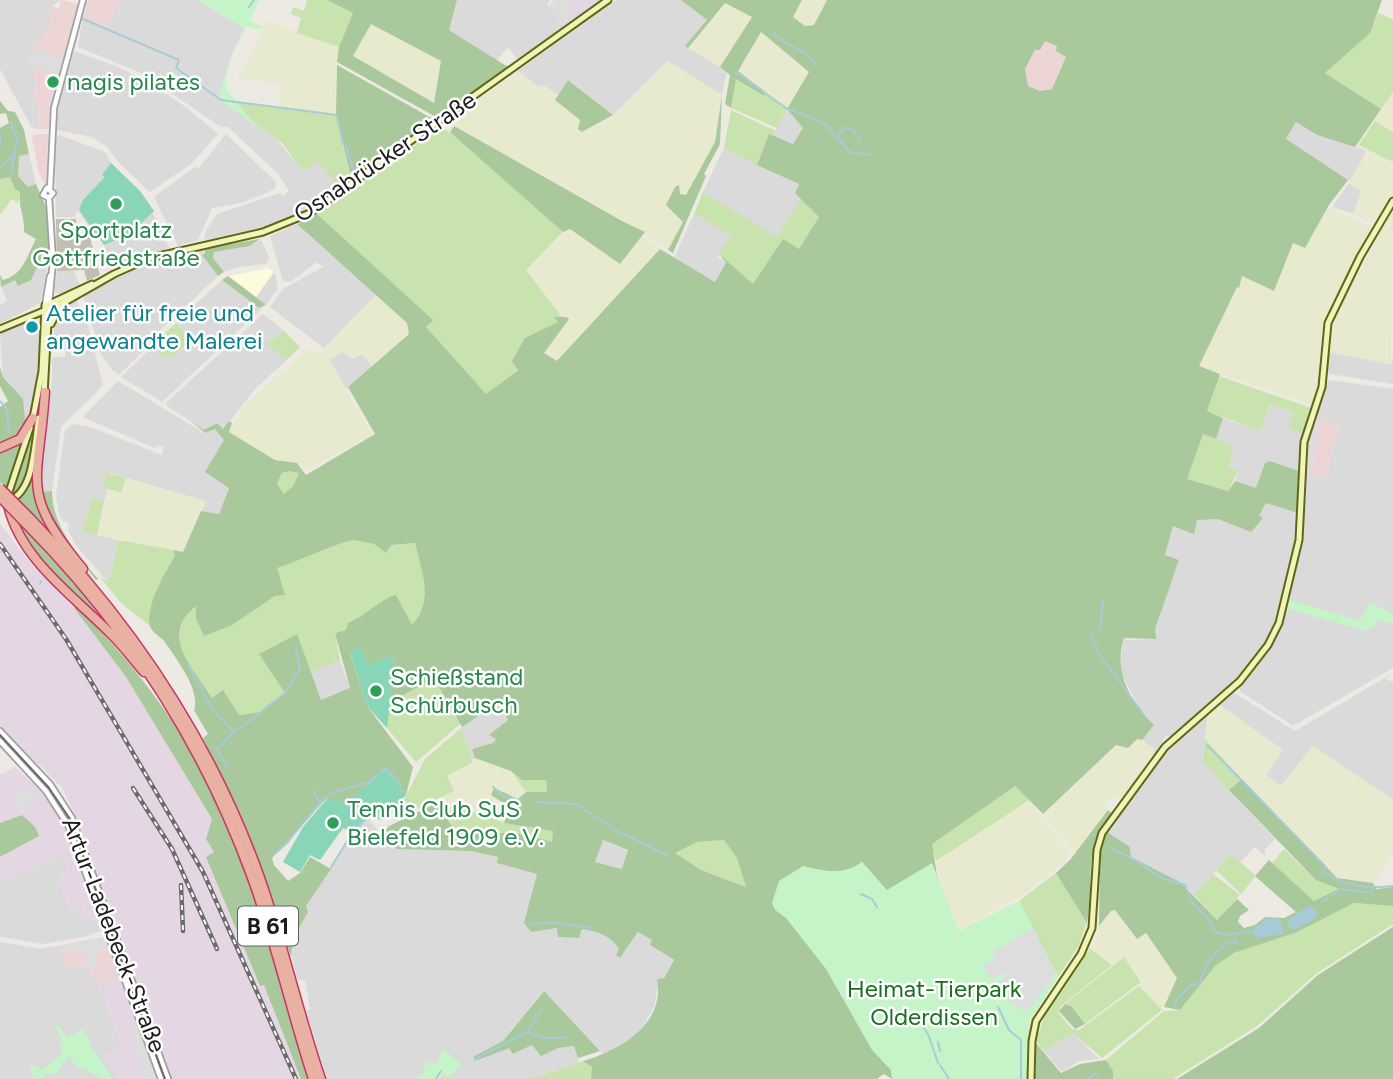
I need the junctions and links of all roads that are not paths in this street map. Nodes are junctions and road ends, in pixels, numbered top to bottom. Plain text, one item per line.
1 (83, 0) edge
2 (608, 0) edge
3 (1393, 201) edge
4 (52, 272) junction
5 (50, 289) junction
6 (63, 300) junction
7 (47, 307) junction
8 (30, 316) junction
9 (19, 319) junction
10 (45, 326) junction
11 (0, 329) edge
12 (48, 334) junction
13 (45, 392) junction
14 (33, 418) junction
15 (0, 448) edge
16 (0, 488) edge
17 (2, 500) edge
18 (28, 521) junction
19 (147, 656) junction
20 (0, 731) edge
21 (0, 741) edge
22 (210, 778) junction
23 (161, 1079) edge
24 (168, 1079) edge
25 (313, 1079) edge
26 (321, 1079) edge
27 (1031, 1079) edge

1 - 4 street
2 - 6 main road, Osnabrücker Straße
3 - 27 main road
4 - 5 street
4 - 7 street
5 - 6 street
5 - 7 street
6 - 7 main road, Osnabrücker Straße
6 - 12 main road
7 - 8 main road, Osnabrücker Straße
7 - 9 main road, Osnabrücker Straße
7 - 10 main road
7 - 12 main road
8 - 9 main road, Osnabrücker Straße
8 - 10 main road
9 - 11 main road, Osnabrücker Straße
10 - 14 main road
12 - 13 main road
13 - 17 main road
13 - 19 highway
14 - 15 highway
14 - 17 main road
16 - 18 highway, B 61, bridge
17 - 18 highway, B 61, bridge
17 - 22 highway, B 61
18 - 19 highway, B 61
18 - 22 highway, B 61
19 - 26 highway, B 61
20 - 24 street, Artur-Ladebeck-Straße
21 - 23 street, Artur-Ladebeck-Straße
22 - 25 highway, B 61

